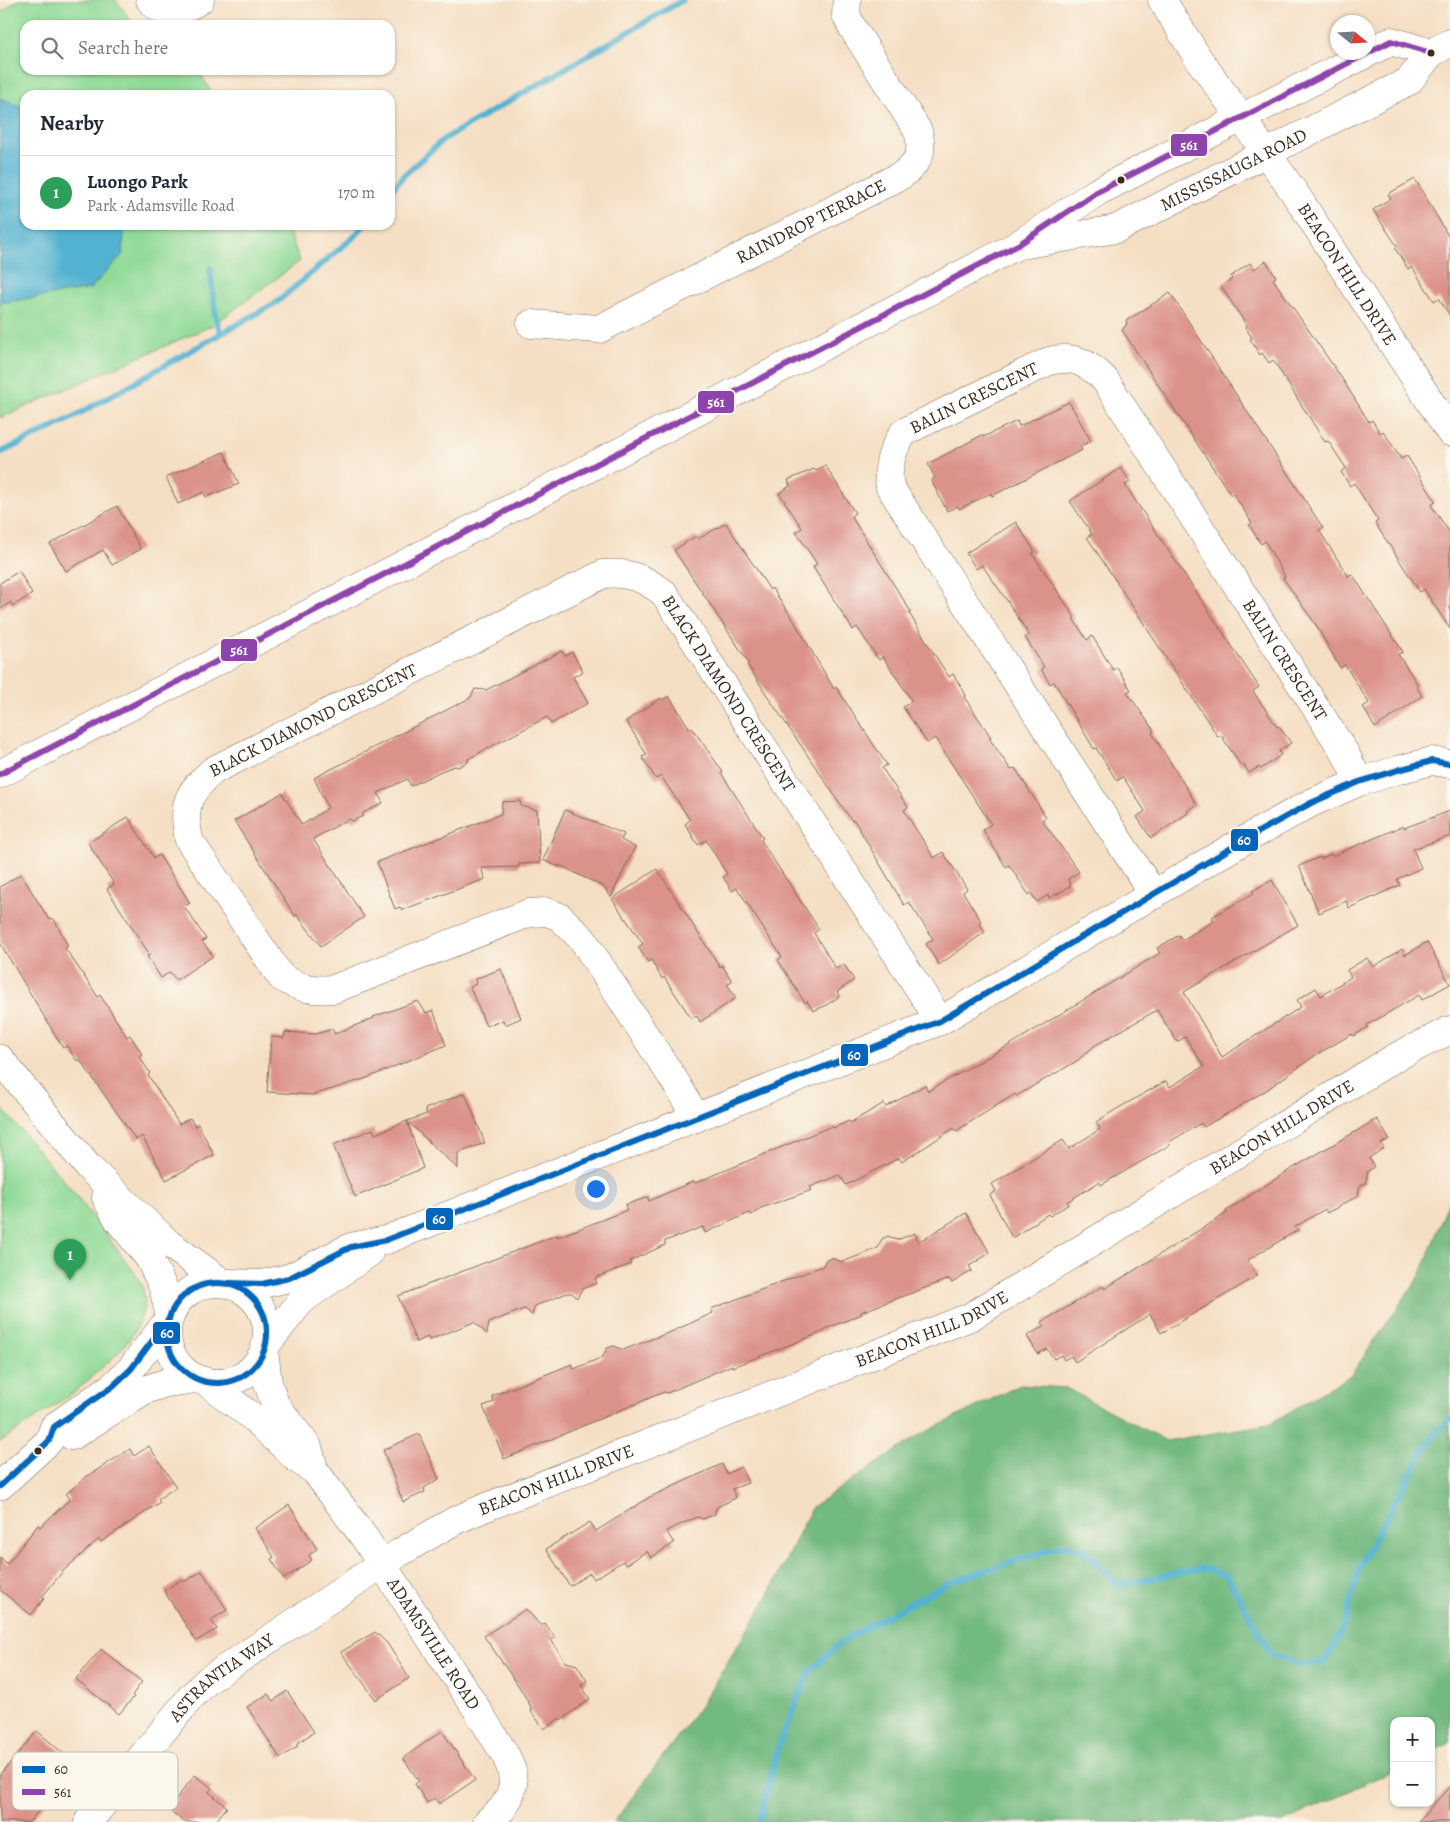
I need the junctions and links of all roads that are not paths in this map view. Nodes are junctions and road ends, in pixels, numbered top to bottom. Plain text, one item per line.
1 (150, 0) edge
2 (200, 0) edge
3 (846, 0) edge
4 (1162, 0) edge
5 (1441, 48) edge
6 (1242, 119) junction
7 (1266, 154) junction
8 (1018, 245) junction
9 (531, 324) dead end
10 (1450, 432) edge
11 (1444, 757) edge
12 (0, 774) edge
13 (1359, 782) junction
14 (1154, 895) junction
15 (940, 1021) junction
16 (1450, 1030) edge
17 (0, 1059) edge
18 (696, 1118) junction
19 (90, 1168) junction
20 (386, 1240) junction
21 (226, 1283) junction
22 (169, 1319) junction
23 (265, 1348) junction
24 (201, 1380) junction
25 (49, 1441) junction
26 (315, 1471) junction
27 (0, 1486) edge
28 (382, 1564) junction
29 (145, 1752) edge
30 (98, 1810) edge
31 (88, 1822) edge
32 (487, 1822) edge

1 - 2 street
3 - 9 street, RAINDROP TERRACE
4 - 6 street, BEACON HILL DRIVE
5 - 6 street, MISSISSAUGA ROAD
5 - 7 street, MISSISSAUGA ROAD
6 - 7 street, BEACON HILL DRIVE
6 - 8 street, MISSISSAUGA ROAD
7 - 8 street, MISSISSAUGA ROAD
7 - 10 street, BEACON HILL DRIVE
8 - 12 street, MISSISSAUGA ROAD
11 - 13 street
13 - 14 street
13 - 14 street, BALIN CRESCENT
14 - 15 street
15 - 18 street
15 - 18 street, BLACK DIAMOND CRESCENT
16 - 28 street, BEACON HILL DRIVE
17 - 19 street
18 - 20 street
19 - 21 street
19 - 22 street
20 - 21 street
20 - 23 street
21 - 22 street
21 - 23 street
22 - 24 street
22 - 25 street
23 - 24 street
23 - 26 street, ADAMSVILLE ROAD
24 - 25 street
24 - 26 street, ADAMSVILLE ROAD
25 - 27 street
26 - 28 street, ADAMSVILLE ROAD
28 - 29 street, ASTRANTIA WAY
28 - 32 street, ADAMSVILLE ROAD
30 - 31 street, ASTRANTIA WAY

